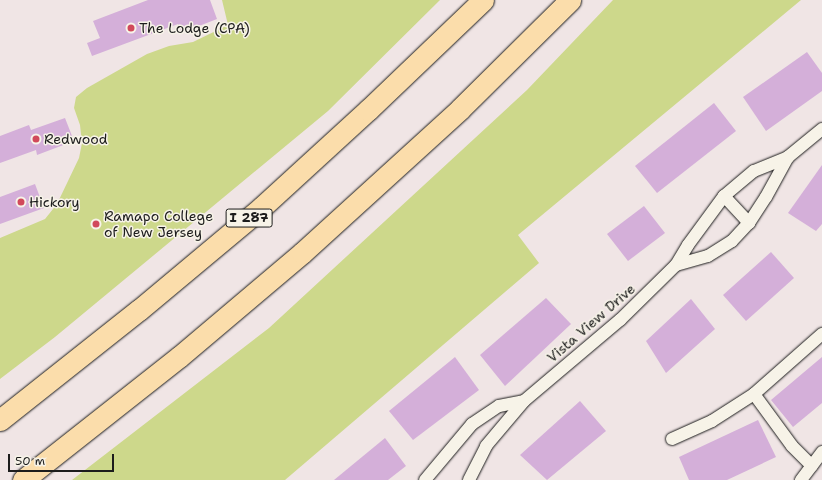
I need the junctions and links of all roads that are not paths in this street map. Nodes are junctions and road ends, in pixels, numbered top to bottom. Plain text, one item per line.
1 (483, 0) edge
2 (570, 0) edge
3 (822, 129) edge
4 (788, 157) junction
5 (724, 196) junction
6 (749, 223) junction
7 (676, 265) junction
8 (822, 334) edge
9 (754, 394) junction
10 (524, 401) junction
11 (0, 420) edge
12 (672, 439) dead end
13 (822, 452) edge
14 (812, 466) junction
15 (23, 480) edge
16 (425, 480) edge
17 (469, 480) edge
18 (801, 480) edge

1 - 11 highway, I 287
2 - 15 highway
3 - 4 street, Vista View Drive
4 - 5 street, Vista View Drive
4 - 6 street, Vista View Drive
5 - 6 street
5 - 7 street, Vista View Drive
6 - 7 street, Vista View Drive
7 - 10 street, Vista View Drive
8 - 9 street
9 - 12 street
9 - 14 street
10 - 16 street, Vista View Drive
10 - 17 street, Vista View Drive
13 - 14 street
14 - 18 street

